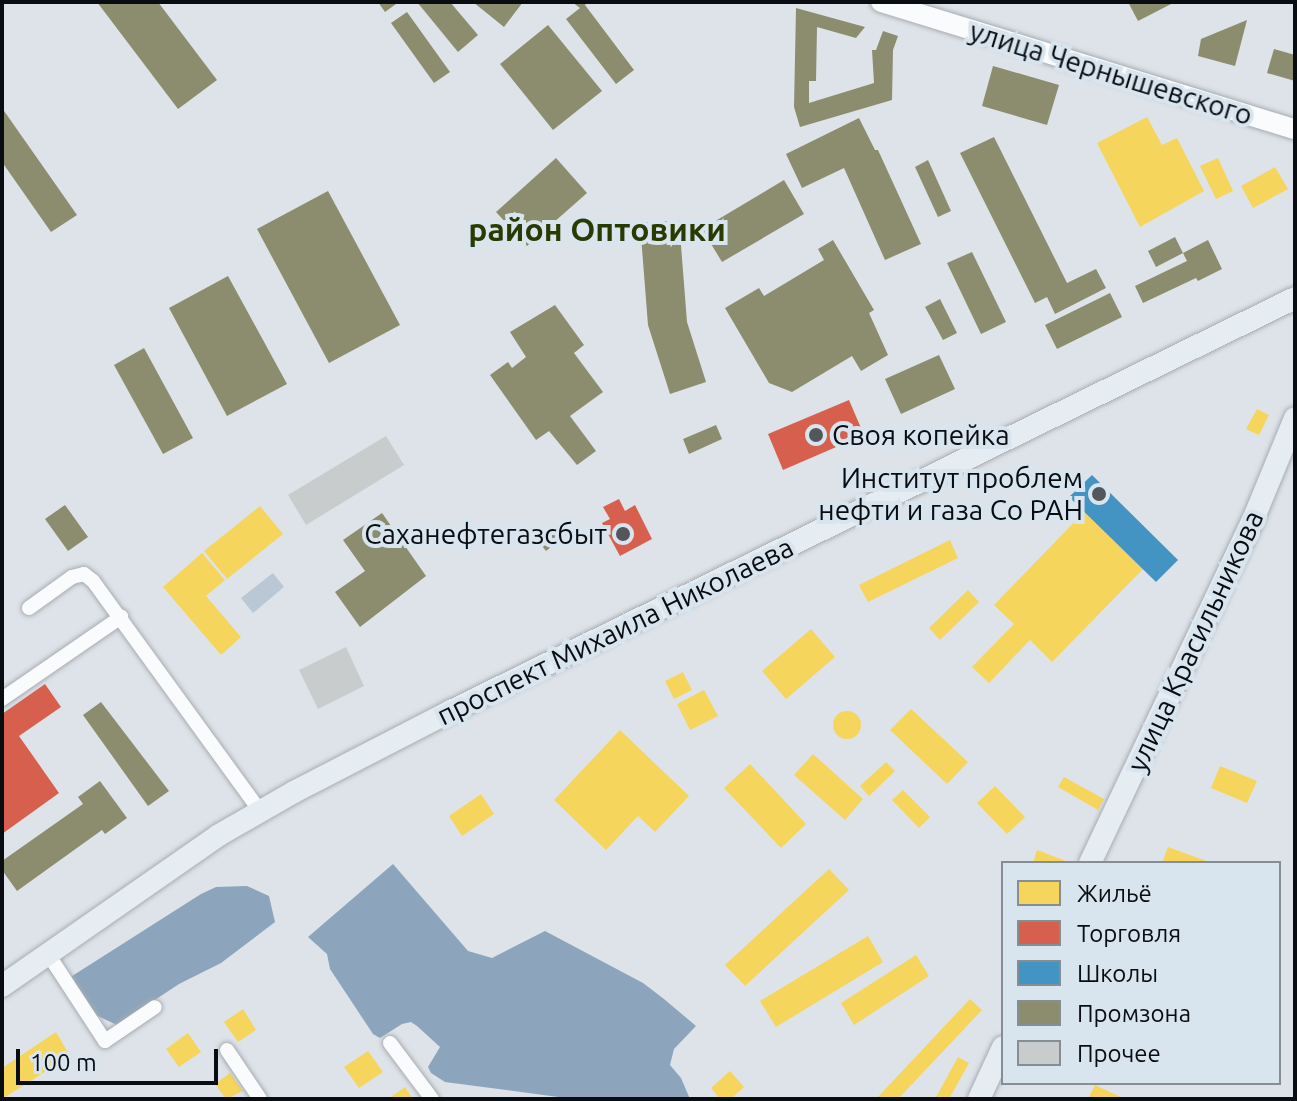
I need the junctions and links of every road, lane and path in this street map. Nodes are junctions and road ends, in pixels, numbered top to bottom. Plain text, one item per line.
1 (881, 2) edge
2 (1295, 129) edge
3 (1295, 298) edge
4 (1295, 418) edge
5 (29, 608) dead end
6 (121, 617) junction
7 (2, 699) edge
8 (260, 811) junction
9 (1091, 861) edge
10 (48, 954) junction
11 (2, 986) edge
12 (155, 1007) dead end
13 (390, 1043) dead end
14 (227, 1050) dead end
15 (1001, 1051) edge
16 (260, 1099) edge
17 (432, 1099) edge
18 (979, 1099) edge

1 - 2 main road, улица Чернышевского
3 - 8 main road, проспект Михаила Николаева
4 - 9 main road, улица Красильникова
5 - 6 street
6 - 7 street
6 - 8 street
8 - 10 main road, проспект Михаила Николаева
10 - 11 main road, проспект Михаила Николаева
10 - 12 street
13 - 17 street
14 - 16 street
15 - 18 main road

